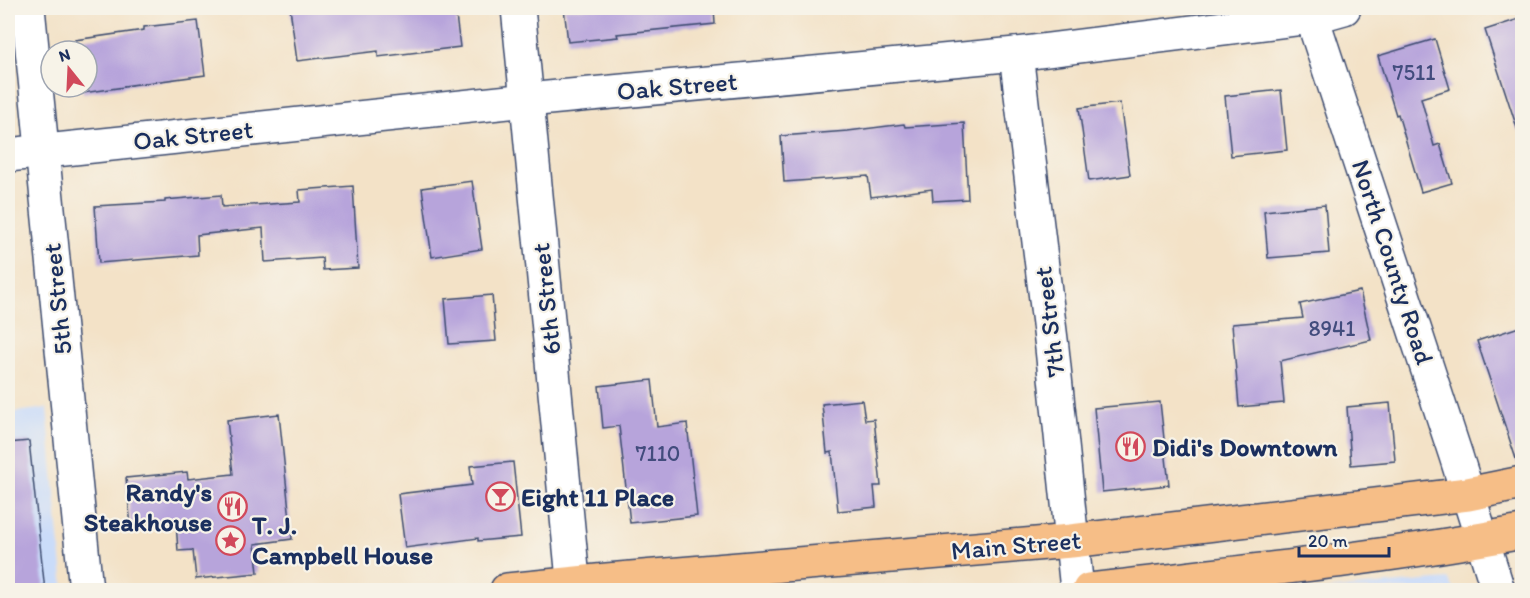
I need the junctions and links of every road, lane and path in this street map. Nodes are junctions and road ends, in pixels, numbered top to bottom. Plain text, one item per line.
1 (28, 8) edge
2 (518, 8) edge
3 (1344, 8) edge
4 (1311, 12) edge
5 (1016, 54) junction
6 (527, 100) junction
7 (42, 151) junction
8 (8, 155) edge
9 (1522, 483) edge
10 (1475, 517) junction
11 (1522, 532) edge
12 (1071, 541) junction
13 (574, 587) edge
14 (86, 591) edge
15 (507, 591) edge
16 (1077, 591) edge
17 (1089, 591) edge
18 (1498, 591) edge

1 - 7 street, 5th Street
2 - 6 street, 6th Street
3 - 4 street, Oak Street
4 - 5 street, Oak Street
4 - 10 street, North County Road
5 - 6 street, Oak Street
5 - 12 street, 7th Street
6 - 7 street, Oak Street
6 - 13 street, 6th Street
7 - 8 street, Oak Street
7 - 14 street, 5th Street
9 - 10 main road, Main Street
10 - 11 main road, Main Street
10 - 12 main road, Main Street
10 - 17 main road, Main Street
10 - 18 street, North County Road
12 - 13 main road, Main Street
12 - 16 street, 7th Street
13 - 15 main road, Main Street

